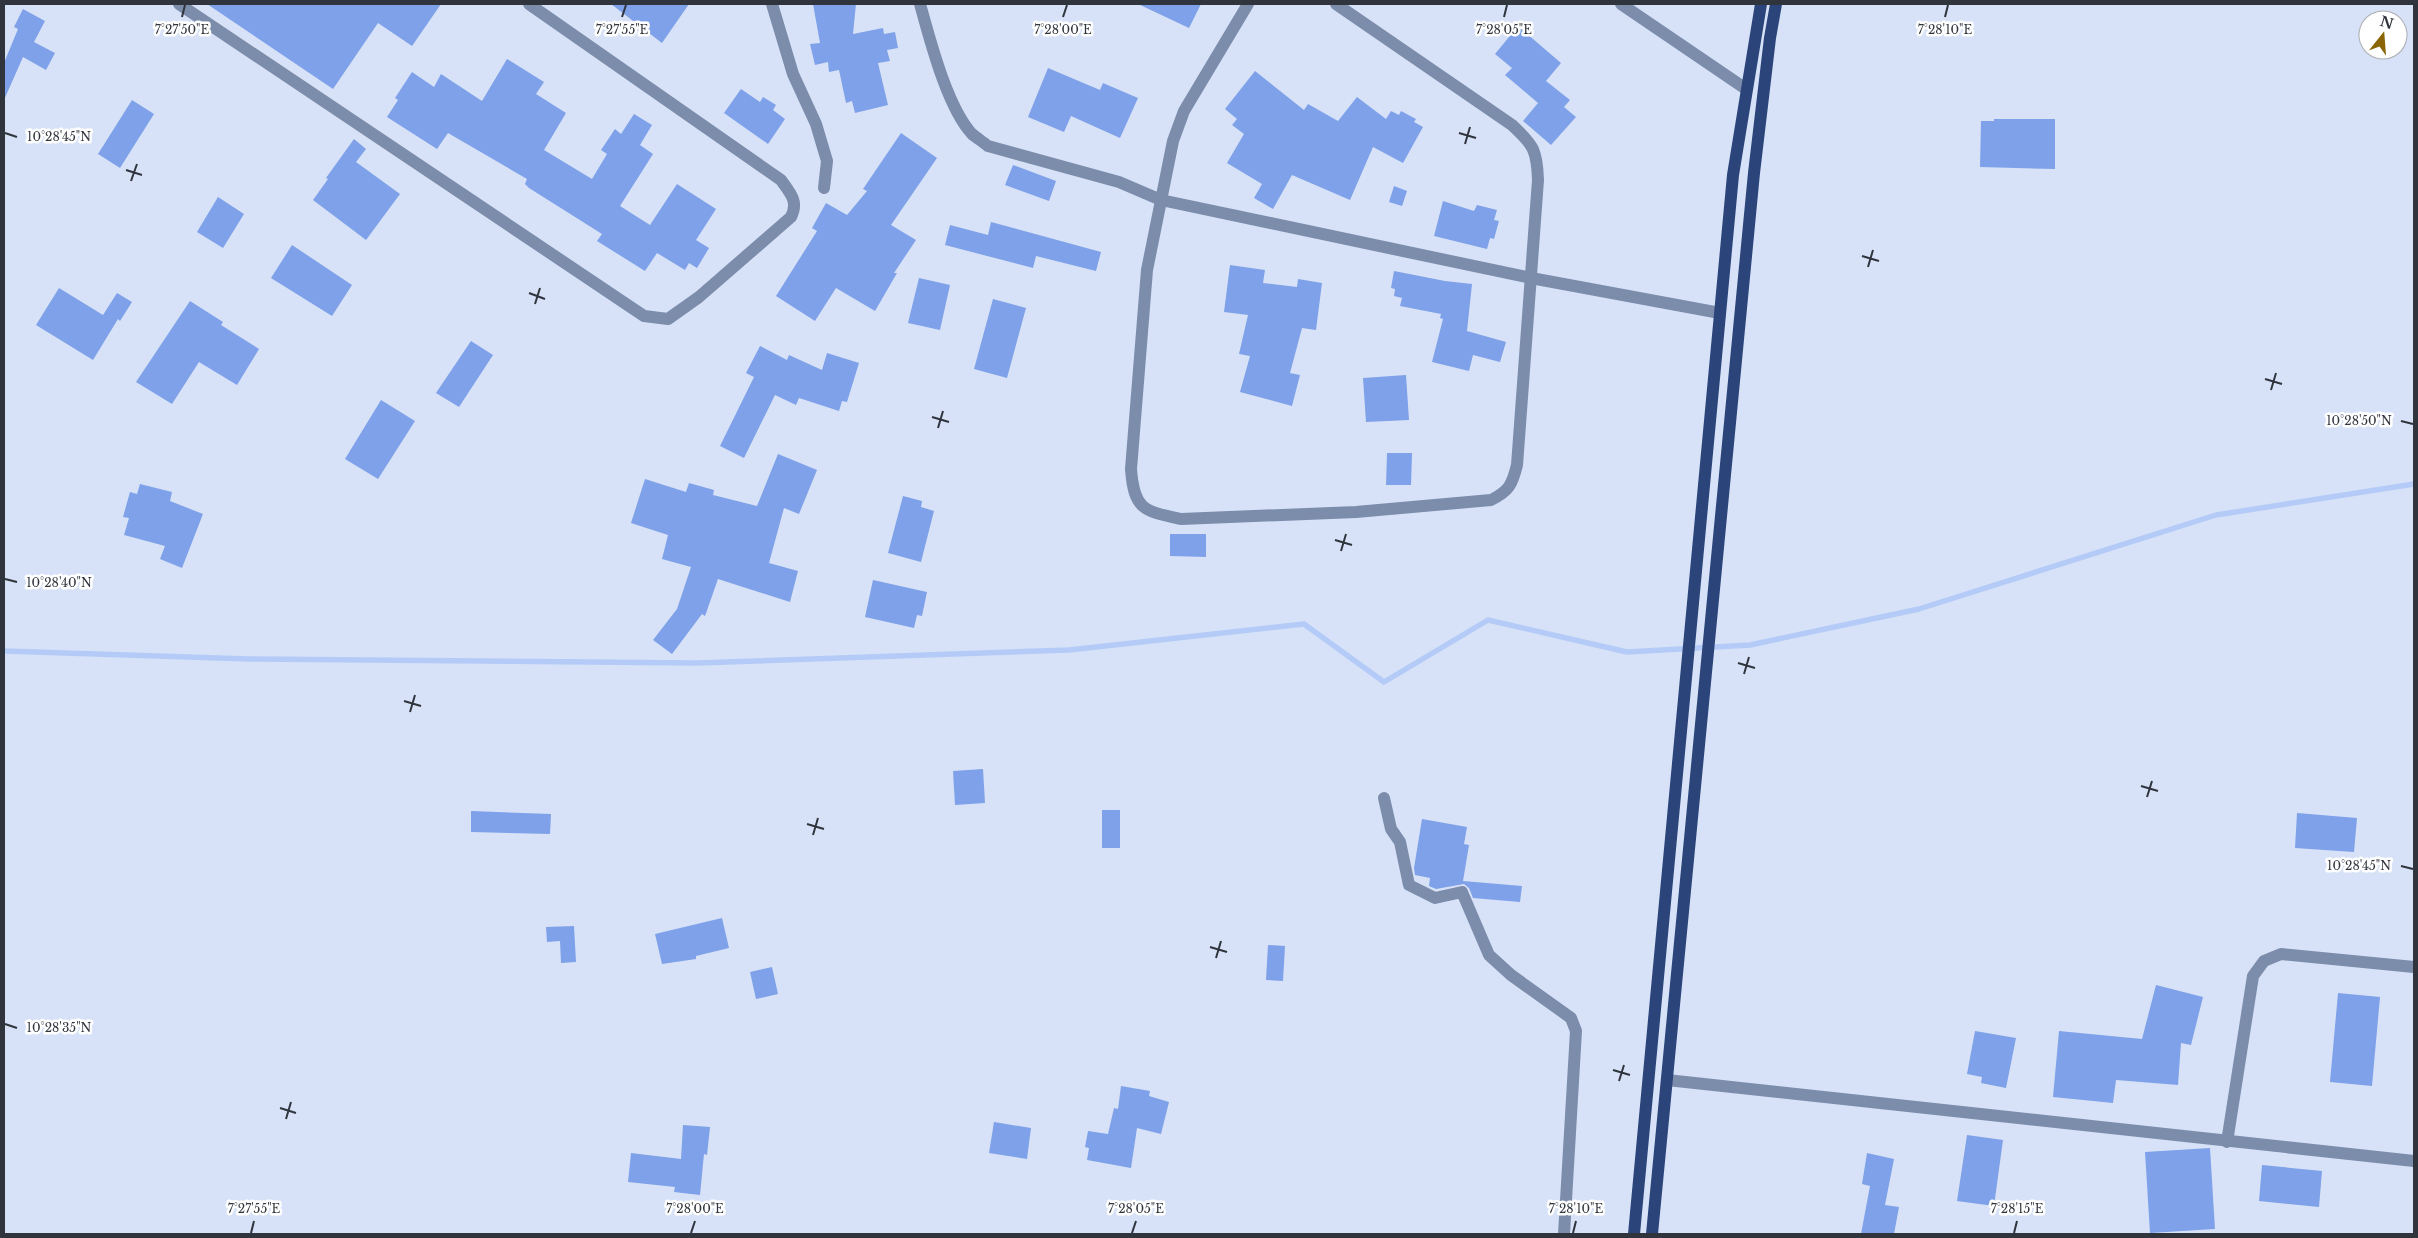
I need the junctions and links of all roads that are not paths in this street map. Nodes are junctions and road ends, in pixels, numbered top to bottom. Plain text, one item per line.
1 (179, 4) edge
2 (529, 4) edge
3 (772, 4) edge
4 (920, 4) edge
5 (1248, 4) edge
6 (1336, 4) edge
7 (1621, 4) edge
8 (1761, 4) edge
9 (1776, 4) edge
10 (1746, 89) junction
11 (824, 188) dead end
12 (1161, 200) junction
13 (1531, 278) junction
14 (1720, 313) junction
15 (1384, 798) dead end
16 (2414, 967) edge
17 (1667, 1080) junction
18 (2227, 1142) junction
19 (2414, 1161) edge
20 (1564, 1234) edge
21 (1634, 1234) edge
22 (1652, 1234) edge

1 - 2 street
3 - 11 street
4 - 12 street
5 - 12 street
6 - 13 street
7 - 10 street
8 - 10 main road
9 - 17 main road
10 - 14 main road
12 - 13 street
12 - 13 street
13 - 14 street
14 - 21 main road
15 - 20 street
16 - 18 street
17 - 18 street
17 - 22 main road
18 - 19 street

